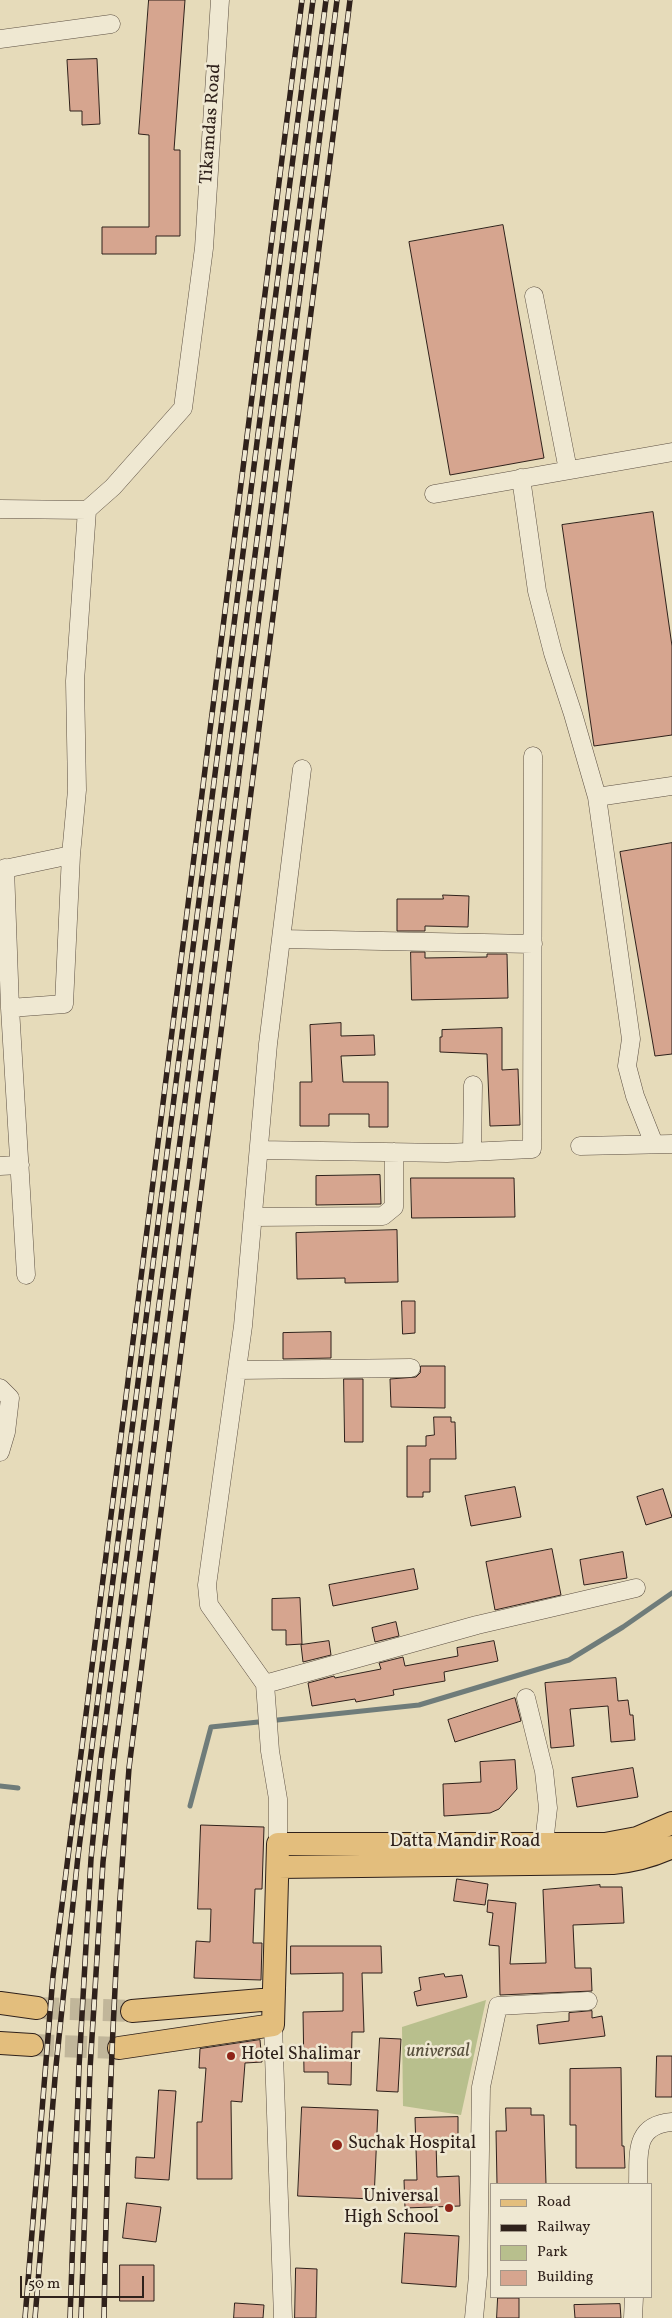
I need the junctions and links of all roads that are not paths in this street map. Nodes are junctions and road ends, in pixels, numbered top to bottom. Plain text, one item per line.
1 (220, 0) edge
2 (111, 24) dead end
3 (0, 39) edge
4 (534, 296) dead end
5 (672, 452) edge
6 (568, 470) junction
7 (521, 478) junction
8 (434, 494) dead end
9 (0, 509) edge
10 (87, 510) junction
11 (533, 756) dead end
12 (302, 769) dead end
13 (672, 786) edge
14 (596, 797) junction
15 (71, 856) junction
16 (3, 869) edge
17 (281, 939) junction
18 (533, 944) junction
19 (10, 1008) junction
20 (6, 1028) edge
21 (473, 1085) dead end
22 (654, 1144) junction
23 (672, 1144) edge
24 (580, 1146) dead end
25 (259, 1150) junction
26 (394, 1152) junction
27 (472, 1152) junction
28 (20, 1165) junction
29 (0, 1166) edge
30 (253, 1217) junction
31 (26, 1275) dead end
32 (411, 1368) dead end
33 (237, 1370) junction
34 (0, 1388) edge
35 (0, 1452) edge
36 (636, 1588) dead end
37 (265, 1684) junction
38 (526, 1698) dead end
39 (672, 1823) edge
40 (544, 1843) junction
41 (278, 1844) junction
42 (672, 1847) edge
43 (575, 1853) junction
44 (278, 1867) junction
45 (272, 1998) junction
46 (588, 2001) dead end
47 (0, 2003) edge
48 (37, 2008) tunnel mouth
49 (132, 2011) tunnel mouth
50 (273, 2025) junction
51 (0, 2043) edge
52 (32, 2045) tunnel mouth
53 (120, 2048) tunnel mouth
54 (672, 2122) edge
55 (638, 2183) edge
56 (485, 2228) edge
57 (634, 2298) edge
58 (283, 2318) edge
59 (474, 2318) edge
60 (633, 2318) edge

1 - 10 street, Tikamdas Road
2 - 3 street
4 - 6 street
5 - 6 street
6 - 7 street
7 - 8 street
7 - 14 street
9 - 10 street
10 - 15 street
11 - 18 street
12 - 17 street
13 - 14 street
14 - 22 street
15 - 16 street
15 - 19 street
16 - 19 street
17 - 18 street
17 - 25 street
18 - 27 street
19 - 20 street
20 - 28 street
21 - 27 street
22 - 23 street
22 - 24 street
25 - 26 street
25 - 30 street
26 - 27 street
26 - 30 street
28 - 29 street
28 - 31 street
30 - 33 street
32 - 33 street
33 - 37 street
34 - 35 street
36 - 37 street
37 - 41 street
38 - 40 street
39 - 43 main road, Datta Mandir Road
40 - 41 main road, Datta Mandir Road
40 - 43 main road, Datta Mandir Road
41 - 44 main road
42 - 43 main road, Datta Mandir Road
43 - 44 main road, Datta Mandir Road
44 - 45 main road
45 - 49 main road
45 - 50 main road
46 - 56 street
47 - 48 main road
50 - 53 main road
50 - 58 street
51 - 52 main road
54 - 55 street
56 - 59 street
57 - 60 street

